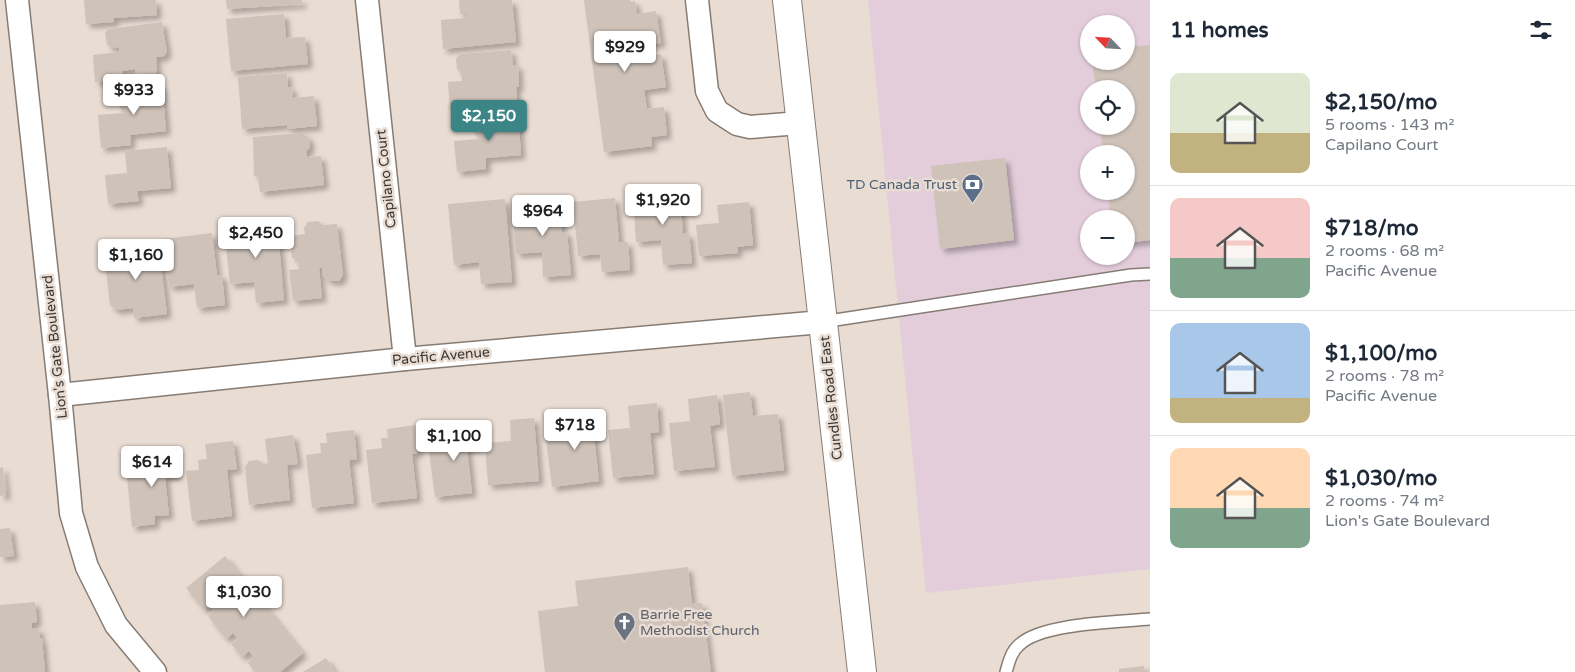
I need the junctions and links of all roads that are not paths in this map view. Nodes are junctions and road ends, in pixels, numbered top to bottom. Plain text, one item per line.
1 (17, 0) edge
2 (367, 0) edge
3 (697, 0) edge
4 (786, 0) edge
5 (800, 123) junction
6 (1150, 274) edge
7 (822, 322) junction
8 (405, 359) junction
9 (60, 395) junction
10 (1150, 619) edge
11 (155, 672) edge
12 (862, 672) edge
13 (1006, 672) edge

1 - 9 street, Lion's Gate Boulevard
2 - 8 street, Capilano Court
3 - 5 street
4 - 5 main road, Cundles Road East
5 - 7 main road, Cundles Road East
6 - 7 lane
7 - 8 street, Pacific Avenue
7 - 12 main road, Cundles Road East
8 - 9 street, Pacific Avenue
9 - 11 street, Lion's Gate Boulevard
10 - 13 lane

